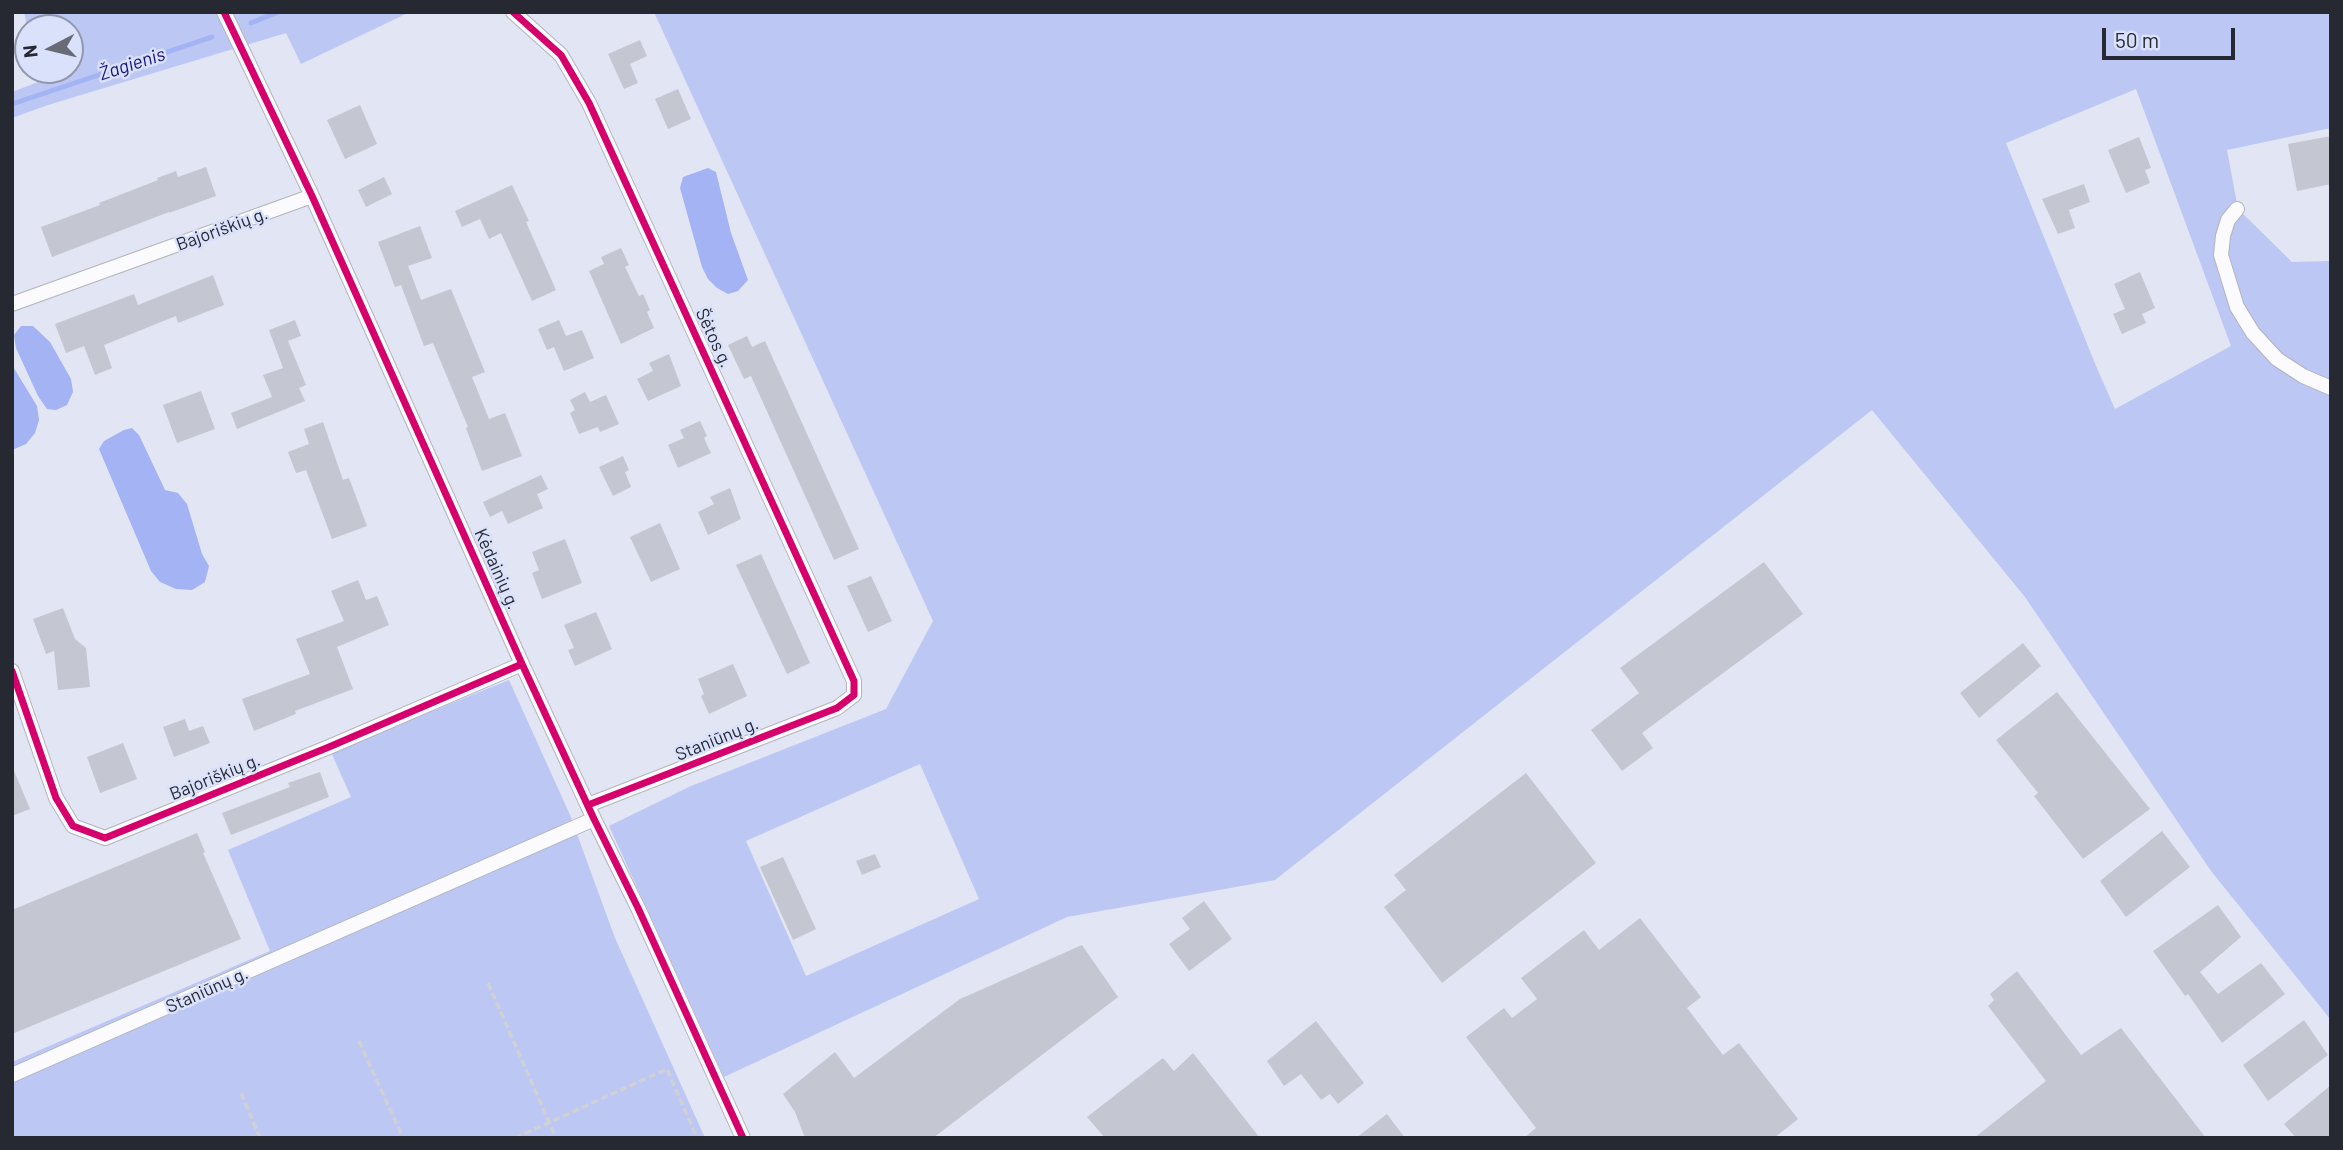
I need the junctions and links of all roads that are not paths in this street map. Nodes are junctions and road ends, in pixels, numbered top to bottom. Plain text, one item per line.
1 (225, 12) edge
2 (513, 12) edge
3 (312, 197) junction
4 (2237, 209) dead end
5 (12, 304) edge
6 (2331, 388) edge
7 (522, 664) junction
8 (12, 671) edge
9 (854, 695) joint
10 (591, 812) junction
11 (12, 1075) edge
12 (743, 1138) edge

1 - 3 street, Kėdainių g.
2 - 9 street, Šėtos g.
3 - 5 street, Bajoriškių g.
3 - 7 street, Kėdainių g.
4 - 6 street
7 - 8 street, Bajoriškių g.
7 - 10 street, Kėdainių g.
9 - 10 street, Staniūnų g.
10 - 11 street, Staniūnų g.
10 - 12 street, Kėdainių g.

